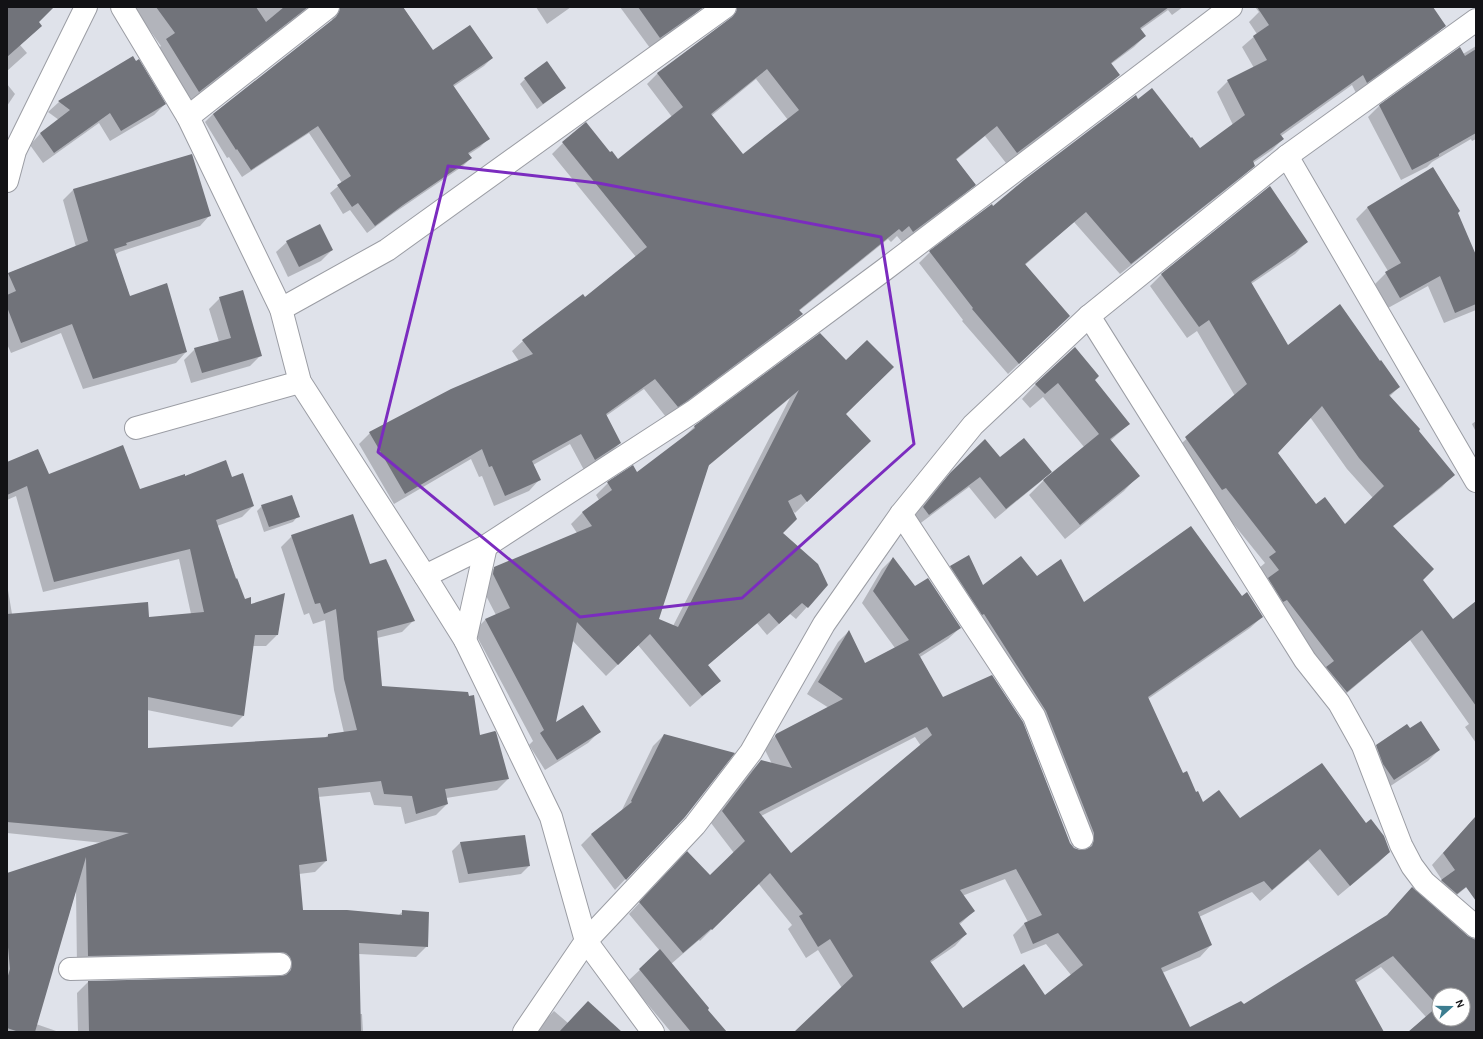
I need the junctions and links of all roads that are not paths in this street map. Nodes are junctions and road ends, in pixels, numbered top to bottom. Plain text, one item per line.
1 (86, 7) edge
2 (122, 7) edge
3 (328, 7) edge
4 (724, 7) edge
5 (1231, 7) edge
6 (1476, 20) edge
7 (188, 117) junction
8 (1287, 156) junction
9 (7, 181) edge
10 (281, 309) junction
11 (1089, 316) junction
12 (300, 382) junction
13 (136, 428) dead end
14 (1476, 481) edge
15 (901, 514) junction
16 (486, 546) junction
17 (425, 576) junction
18 (465, 640) junction
19 (1082, 838) dead end
20 (1476, 927) edge
21 (586, 941) junction
22 (280, 964) dead end
23 (70, 969) dead end
24 (524, 1032) edge
25 (653, 1032) edge

1 - 9 street
2 - 7 street
3 - 7 street
4 - 10 street
5 - 16 street
6 - 8 street
7 - 10 street
8 - 11 street
8 - 14 street
10 - 12 street
11 - 15 street
11 - 20 street
12 - 13 street
12 - 17 street
15 - 19 street
15 - 21 street
16 - 17 street
16 - 18 street
17 - 18 street
18 - 21 street
21 - 24 street
21 - 25 street
22 - 23 street

